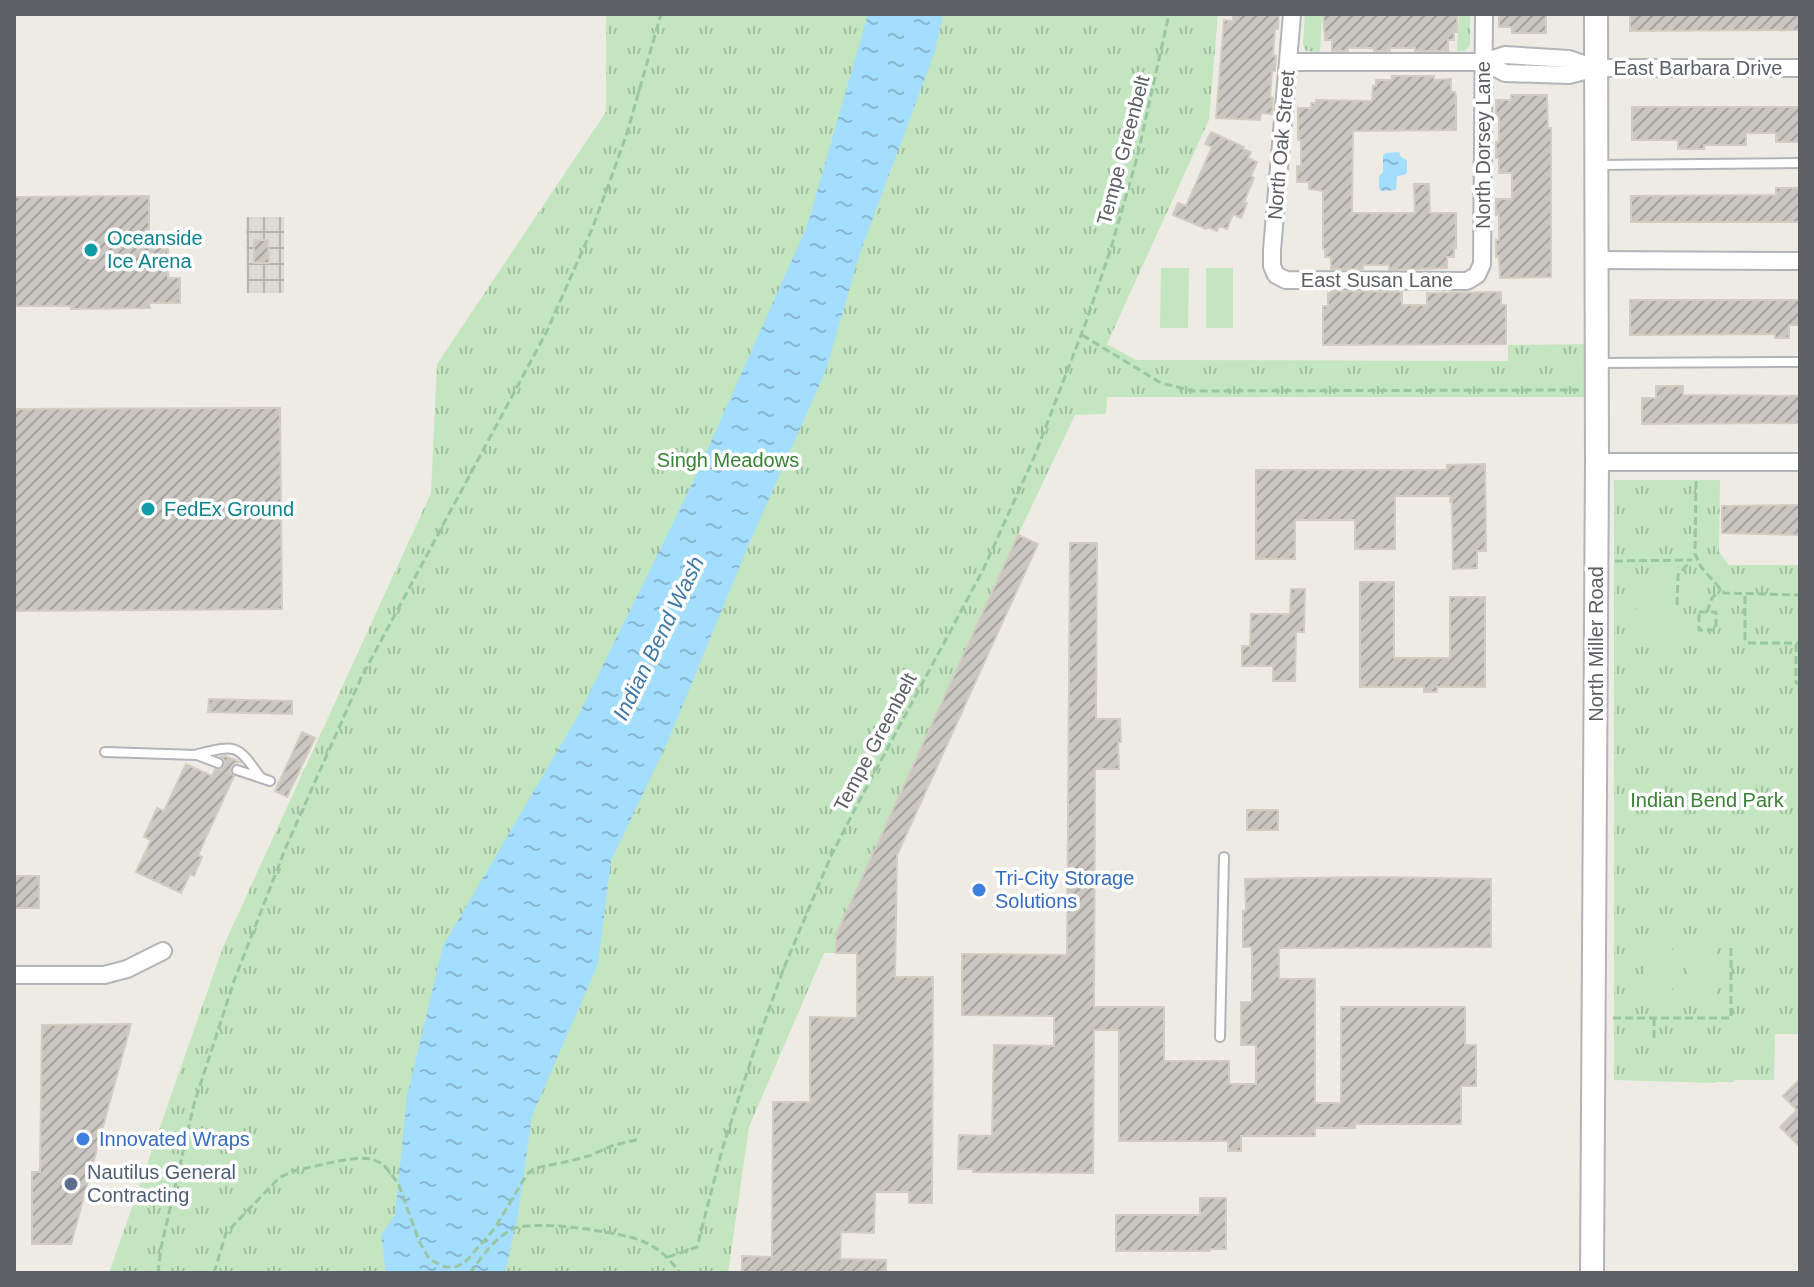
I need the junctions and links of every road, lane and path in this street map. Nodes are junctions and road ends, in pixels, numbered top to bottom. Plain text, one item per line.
1 (661, 14) edge
2 (1169, 14) edge
3 (1292, 14) edge
4 (1484, 14) edge
5 (1596, 14) edge
6 (1515, 56) junction
7 (1289, 62) junction
8 (1484, 62) junction
9 (1596, 68) junction
10 (1800, 68) edge
11 (1515, 73) junction
12 (1800, 163) edge
13 (1597, 165) junction
14 (1597, 260) junction
15 (1800, 261) edge
16 (1276, 275) joint
17 (1477, 275) joint
18 (1082, 335) junction
19 (1800, 362) edge
20 (1597, 363) junction
21 (1597, 389) junction
22 (1597, 462) junction
23 (1800, 462) edge
24 (1696, 481) dead end
25 (1696, 557) junction
26 (1692, 560) junction
27 (1596, 562) junction
28 (1721, 589) junction
29 (1745, 595) junction
30 (1800, 595) edge
31 (1677, 605) dead end
32 (1707, 612) junction
33 (1798, 644) edge
34 (1798, 664) edge
35 (1800, 683) edge
36 (105, 752) dead end
37 (197, 755) junction
38 (218, 763) dead end
39 (237, 770) dead end
40 (1224, 857) dead end
41 (1731, 945) dead end
42 (163, 951) dead end
43 (14, 975) edge
44 (1593, 1018) junction
45 (1654, 1018) junction
46 (1220, 1037) dead end
47 (1654, 1042) dead end
48 (640, 1139) dead end
49 (668, 1257) junction
50 (456, 1267) junction
51 (158, 1273) edge
52 (214, 1273) edge
53 (459, 1273) edge
54 (470, 1273) edge
55 (680, 1273) edge
56 (1592, 1273) edge

1 - 51 path
2 - 18 path, Tempe Greenbelt
3 - 7 street, North Oak Street
4 - 8 street, North Dorsey Lane
5 - 9 street, North Miller Road
6 - 8 street, East Barbara Drive
6 - 9 street, East Barbara Drive
6 - 11 street
7 - 8 street, East Barbara Drive
7 - 16 street, North Oak Street
8 - 11 street, East Barbara Drive
8 - 17 street, North Dorsey Lane
9 - 10 street, East Barbara Drive
9 - 11 street, East Barbara Drive
9 - 13 street, North Miller Road
12 - 13 lane
13 - 14 street, North Miller Road
14 - 15 street
14 - 20 street, North Miller Road
16 - 17 street, East Susan Lane
18 - 21 path
18 - 49 path, Tempe Greenbelt
19 - 20 lane
20 - 21 street, North Miller Road
21 - 22 street, North Miller Road
22 - 23 street
22 - 27 street, North Miller Road
24 - 25 path
25 - 26 path
25 - 28 path
26 - 27 path
26 - 31 path
27 - 44 street, North Miller Road
28 - 29 path
28 - 32 path
29 - 30 path
29 - 33 path
32 - 32 path
33 - 34 path
34 - 35 path
36 - 37 lane
37 - 38 lane
37 - 39 lane
40 - 46 lane
41 - 45 path
42 - 43 street
44 - 45 path
44 - 56 street, North Miller Road
45 - 47 path
48 - 50 path
49 - 54 path
49 - 55 path
50 - 52 path
50 - 53 path

